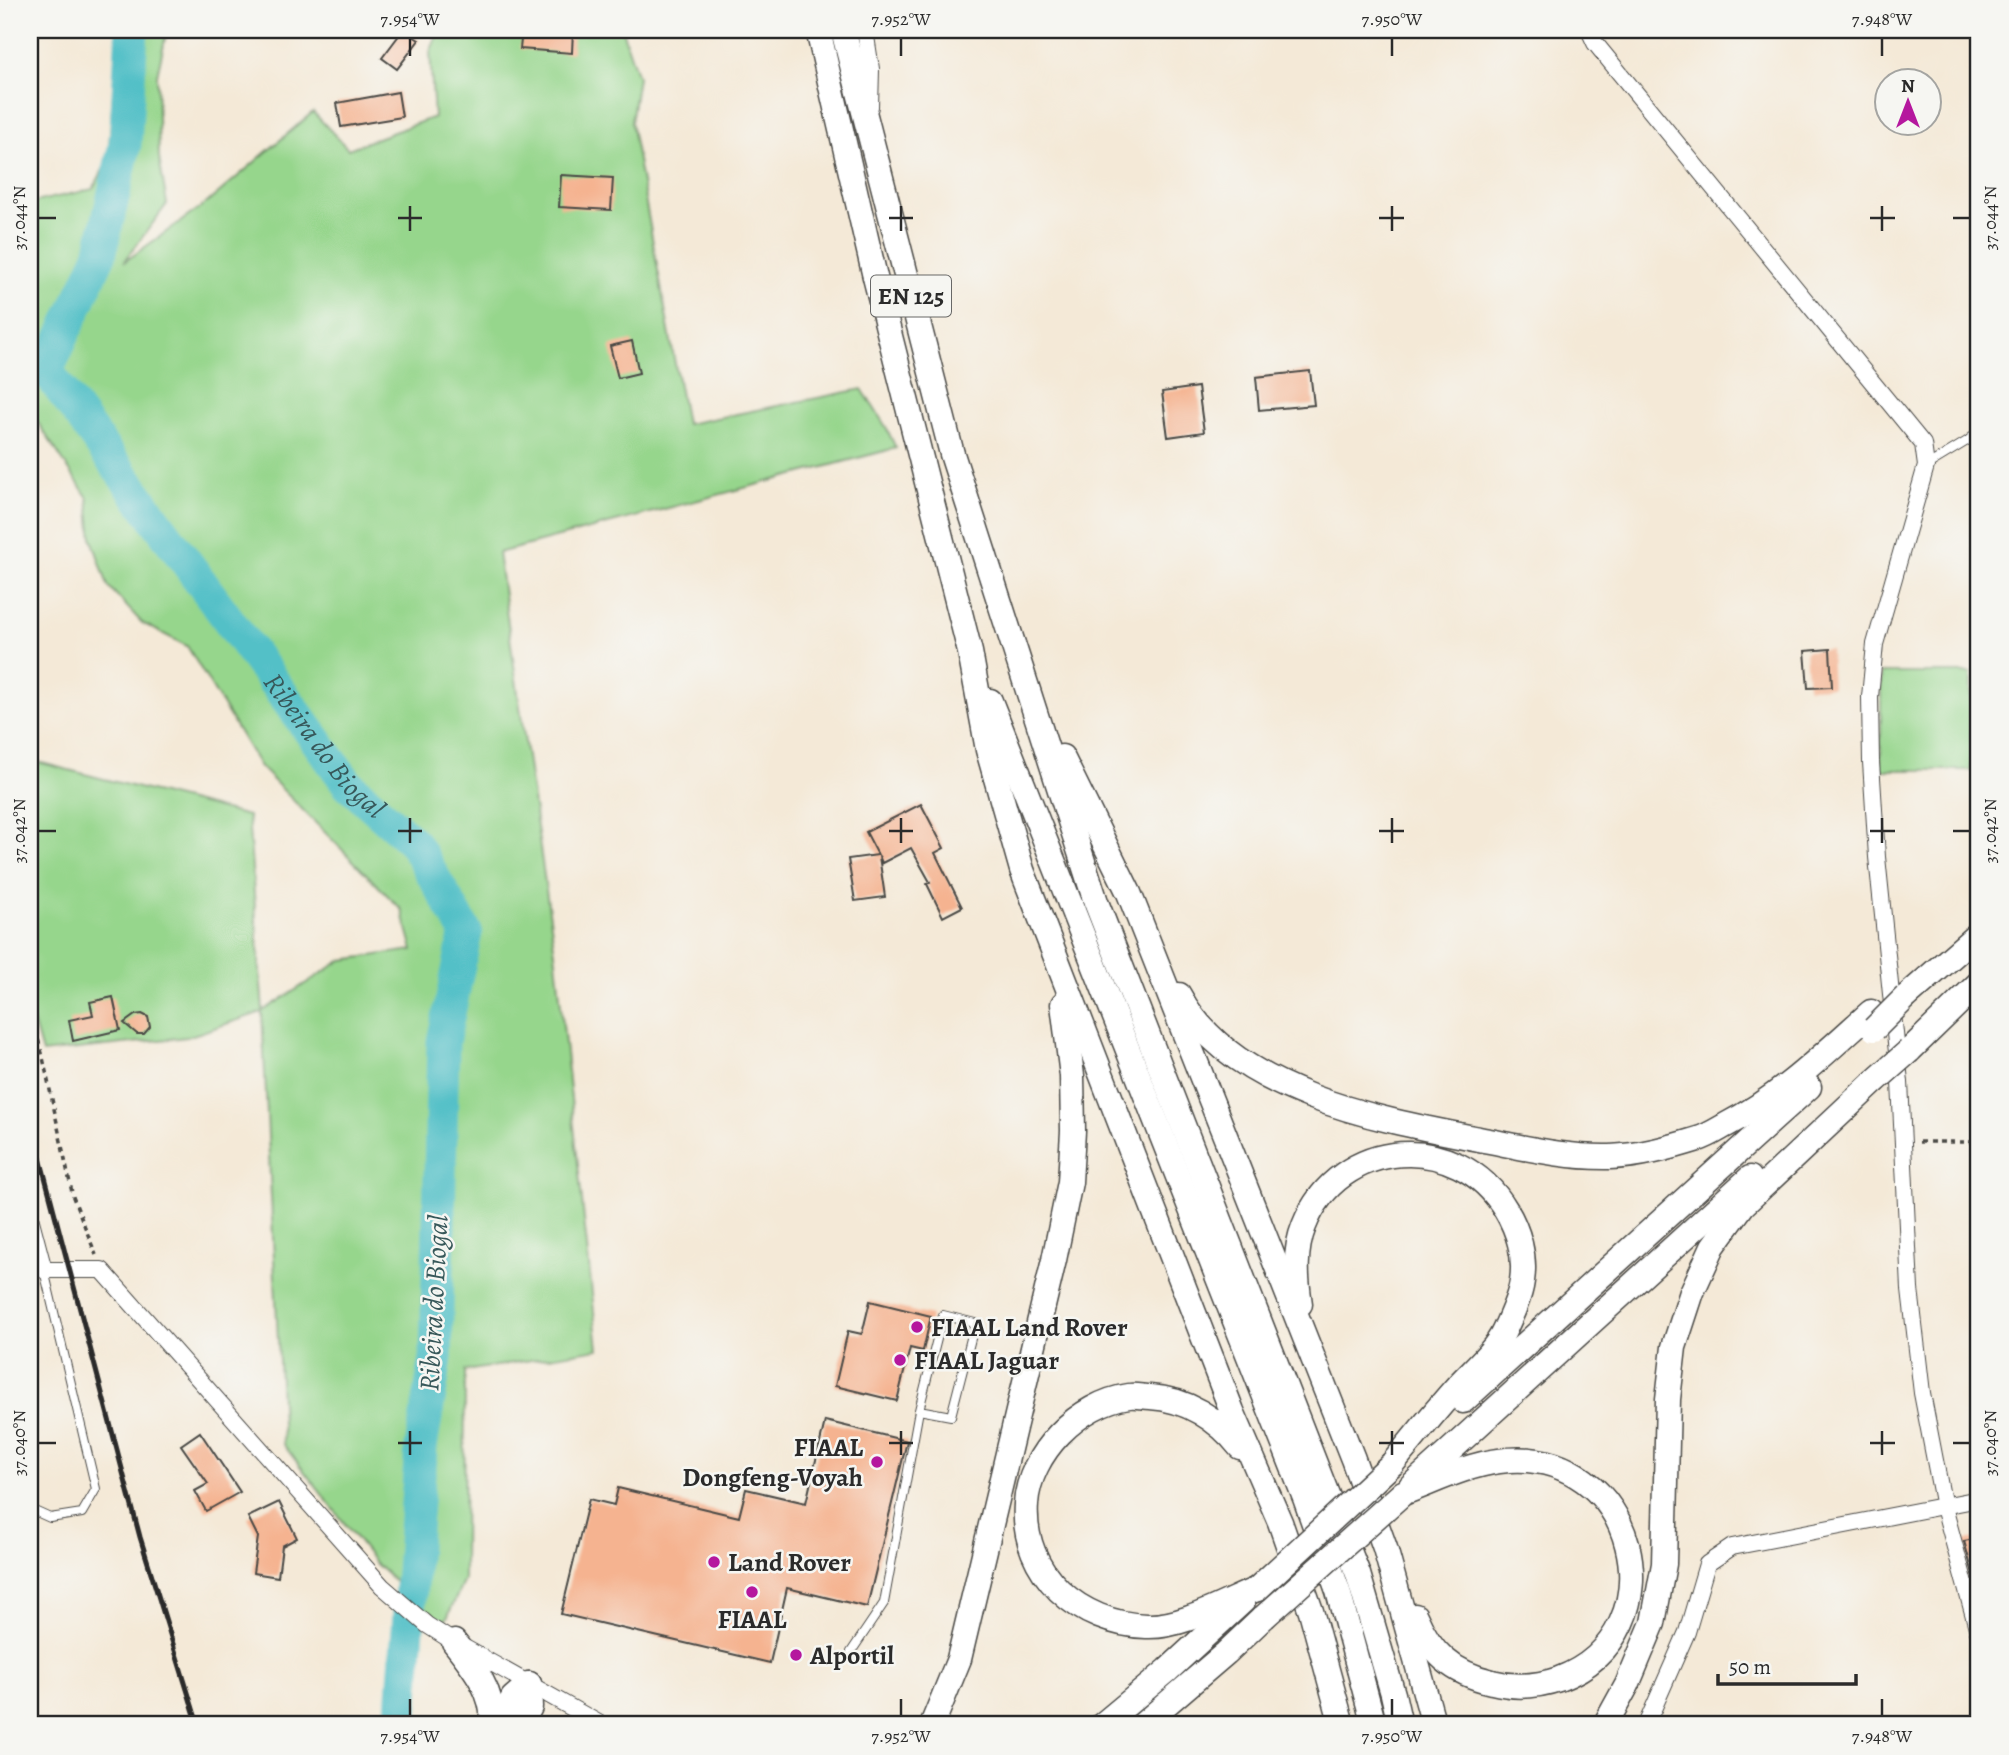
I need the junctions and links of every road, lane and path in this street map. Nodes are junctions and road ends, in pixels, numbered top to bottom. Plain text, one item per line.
1 (818, 30) edge
2 (843, 30) edge
3 (865, 30) edge
4 (1589, 30) edge
5 (869, 137) junction
6 (1979, 431) edge
7 (1926, 466) junction
8 (970, 652) junction
9 (1024, 681) junction
10 (1129, 892) junction
11 (1979, 924) edge
12 (1979, 933) edge
13 (1049, 942) junction
14 (1979, 970) edge
15 (1979, 983) edge
16 (1905, 989) junction
17 (30, 1012) edge
18 (1873, 1020) junction
19 (1909, 1042) junction
20 (1876, 1073) junction
21 (1903, 1142) junction
22 (1979, 1142) edge
23 (30, 1217) edge
24 (30, 1257) edge
25 (44, 1270) junction
26 (102, 1270) junction
27 (1313, 1359) junction
28 (919, 1410) junction
29 (1392, 1464) junction
30 (1403, 1493) junction
31 (1979, 1499) edge
32 (1944, 1507) junction
33 (30, 1509) edge
34 (1280, 1522) junction
35 (1385, 1548) junction
36 (1256, 1588) junction
37 (1979, 1634) edge
38 (454, 1642) junction
39 (851, 1652) dead end
40 (1226, 1653) junction
41 (528, 1684) junction
42 (493, 1725) edge
43 (500, 1725) edge
44 (521, 1725) edge
45 (602, 1725) edge
46 (932, 1725) edge
47 (1102, 1725) edge
48 (1142, 1725) edge
49 (1168, 1725) edge
50 (1342, 1725) edge
51 (1374, 1725) edge
52 (1401, 1725) edge
53 (1434, 1725) edge
54 (1605, 1725) edge
55 (1646, 1725) edge

1 - 8 main road, EN 125
2 - 5 main road, EN 125
3 - 5 street
4 - 7 street
5 - 9 main road, EN 125
6 - 7 lane
7 - 21 street
8 - 13 main road
8 - 51 main road
9 - 10 main road
9 - 52 main road
10 - 18 main road
10 - 27 main road
11 - 16 main road
12 - 16 main road
13 - 34 main road
13 - 46 main road
14 - 19 main road
15 - 19 main road
16 - 18 main road, bridge
17 - 26 path
18 - 29 main road
19 - 20 main road, bridge
20 - 30 main road
20 - 54 main road
21 - 22 path
21 - 32 street
23 - 25 street
24 - 25 street
25 - 26 street
25 - 33 lane
26 - 38 street
27 - 29 main road
27 - 35 main road
28 - 28 lane
28 - 39 lane
29 - 36 main road, bridge
30 - 35 main road
30 - 40 main road, bridge
31 - 32 street
32 - 37 street
32 - 55 street
34 - 36 main road
34 - 50 main road
35 - 53 main road
36 - 47 main road
38 - 41 street
38 - 42 main road
40 - 48 main road
40 - 49 main road
41 - 43 main road
41 - 44 main road
41 - 45 street

